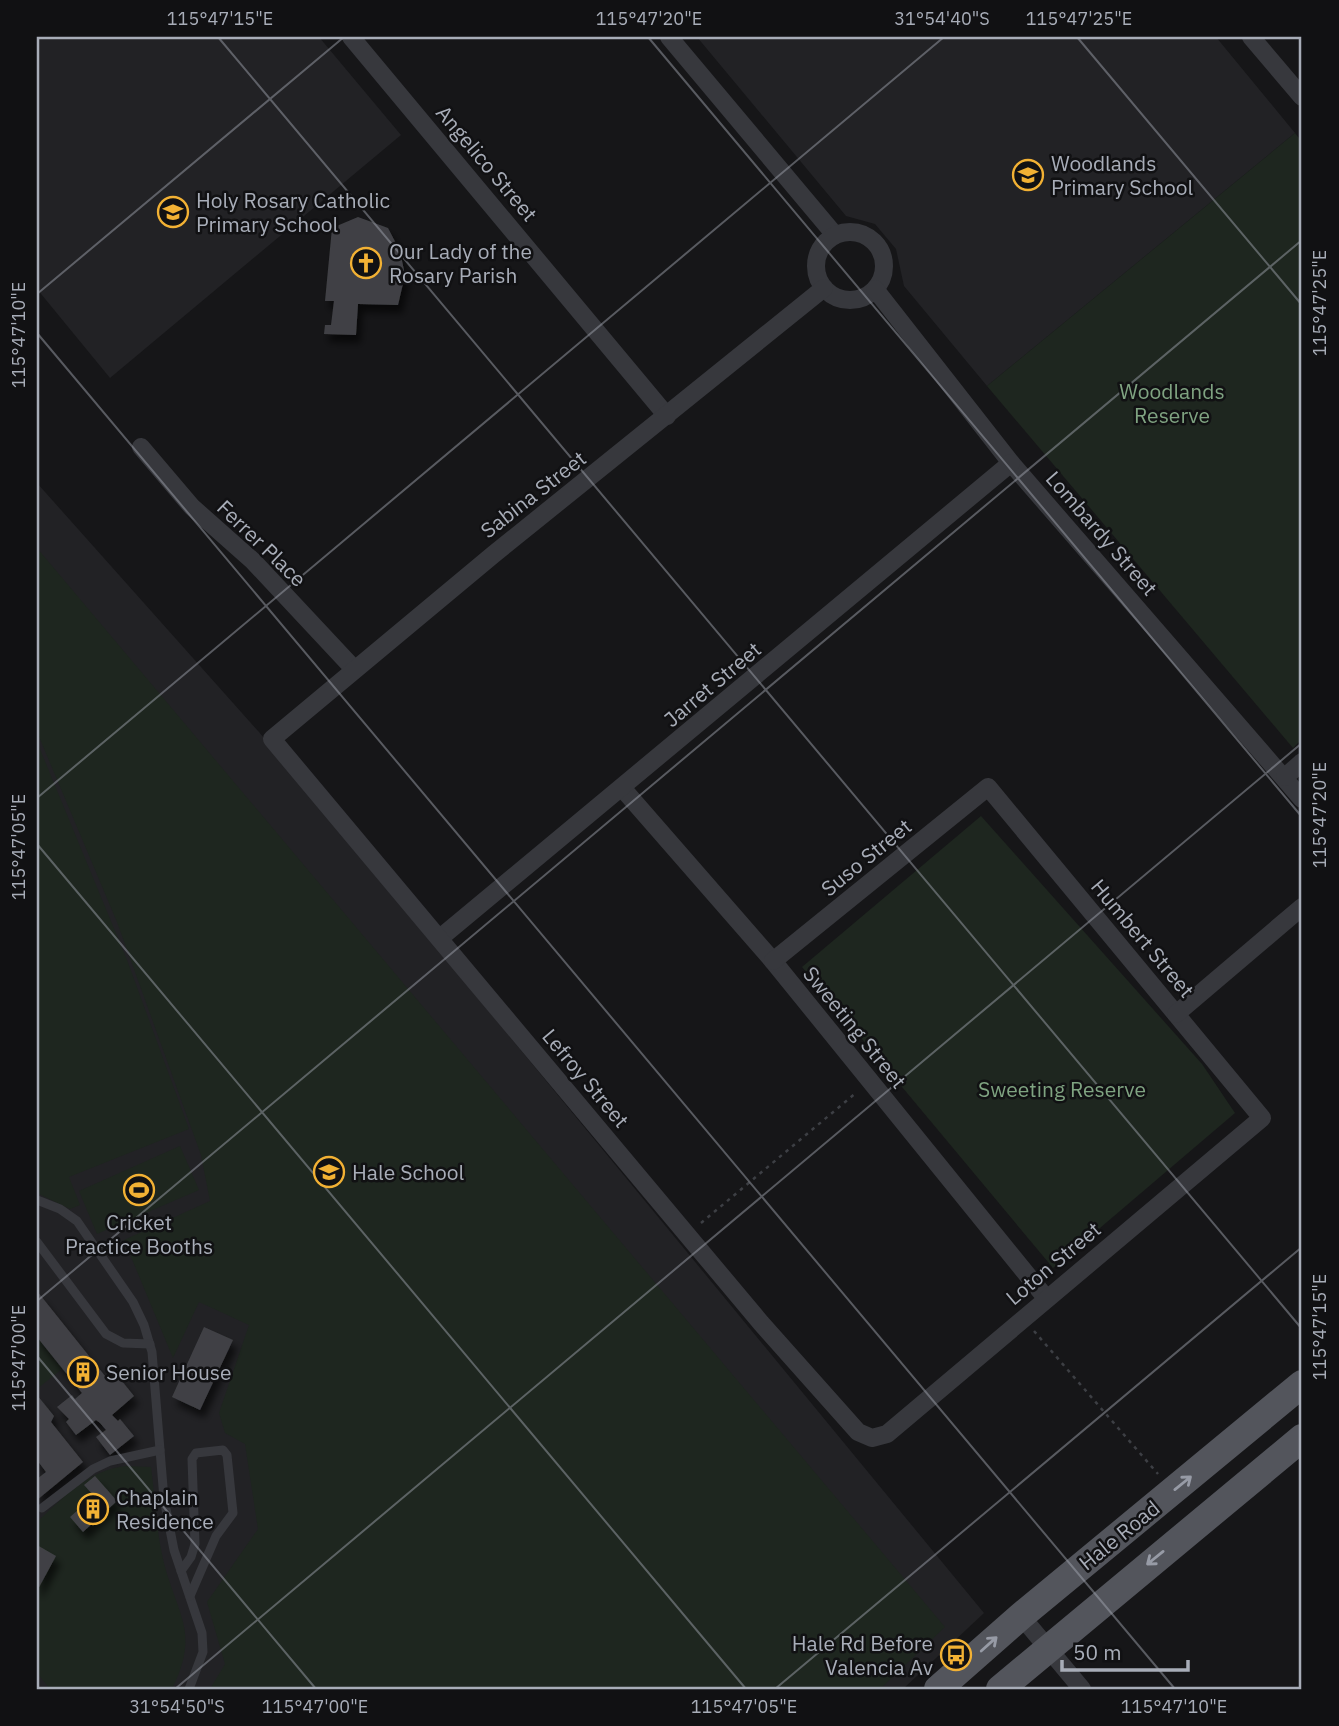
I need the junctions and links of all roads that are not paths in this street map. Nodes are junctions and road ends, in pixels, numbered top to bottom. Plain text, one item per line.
1 (351, 37) edge
2 (669, 37) edge
3 (1251, 37) edge
4 (1302, 97) edge
5 (835, 236) junction
6 (824, 288) junction
7 (875, 289) junction
8 (667, 416) junction
9 (141, 446) dead end
10 (1011, 463) junction
11 (354, 669) junction
12 (272, 739) joint
13 (1302, 762) edge
14 (1285, 777) junction
15 (988, 787) joint
16 (623, 789) junction
17 (1302, 799) edge
18 (1302, 907) edge
19 (440, 938) junction
20 (773, 961) junction
21 (1176, 1014) junction
22 (1262, 1118) joint
23 (37, 1200) edge
24 (37, 1242) edge
25 (1046, 1298) junction
26 (150, 1344) junction
27 (1302, 1384) edge
28 (1302, 1437) edge
29 (872, 1438) joint
30 (160, 1450) junction
31 (42, 1508) dead end
32 (181, 1571) junction
33 (190, 1596) junction
34 (1021, 1616) junction
35 (1048, 1647) junction
36 (189, 1689) edge
37 (938, 1689) edge
38 (1000, 1689) edge
39 (1082, 1689) edge

1 - 8 street, Angelico Street
2 - 5 street
3 - 4 street
5 - 6 street
5 - 7 street
6 - 7 street
6 - 8 street, Sabina Street
7 - 10 street, Lombardy Street
8 - 11 street, Sabina Street
9 - 11 street, Ferrer Place
10 - 14 street, Lombardy Street
10 - 16 street, Jarret Street
11 - 12 street, Sabina Street
12 - 19 street, Lefroy Street
13 - 14 street
14 - 17 street, Lombardy Street
15 - 20 street, Suso Street
15 - 21 street, Humbert Street
16 - 19 street, Jarret Street
16 - 20 street, Sweeting Street
18 - 21 street
19 - 29 street, Lefroy Street
20 - 25 street, Sweeting Street
21 - 22 street, Humbert Street
22 - 25 street, Loton Street
23 - 26 lane
24 - 26 lane
25 - 29 street, Loton Street
26 - 30 lane
34 -> 27 main road, Hale Road
28 -> 35 main road, Hale Road
30 - 31 lane
30 - 32 lane
32 - 33 lane
32 - 33 lane
33 - 36 lane
34 - 35 street
37 -> 34 main road, Hale Road
35 - 38 main road, Hale Road
35 - 39 street

